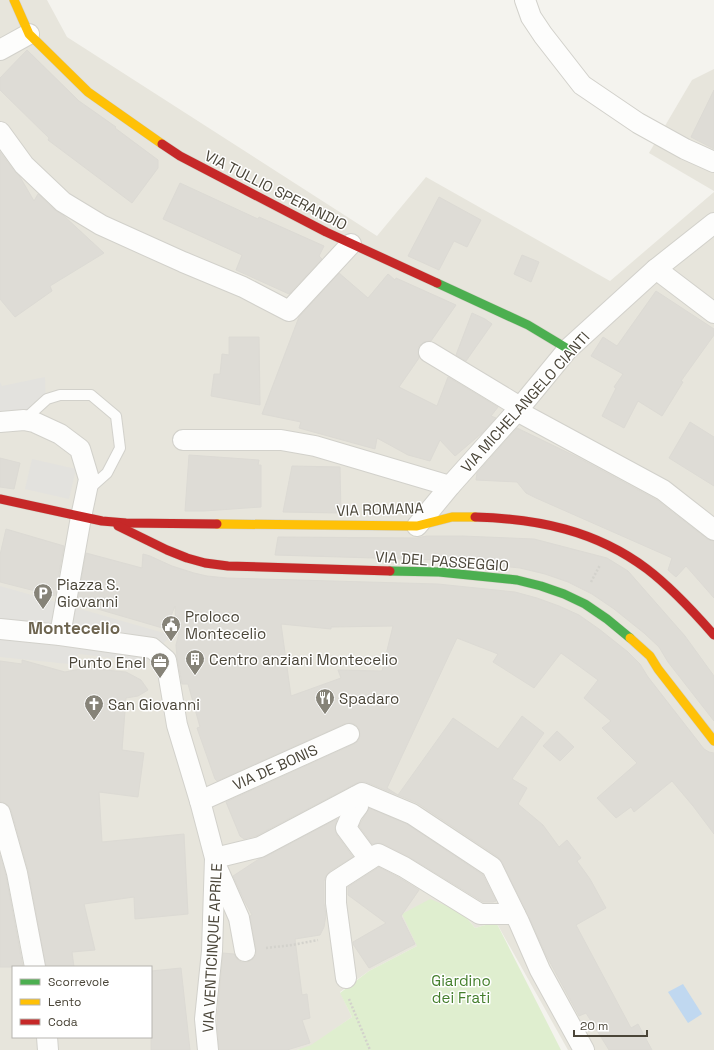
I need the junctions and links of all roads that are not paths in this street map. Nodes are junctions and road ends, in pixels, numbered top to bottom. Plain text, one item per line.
1 (14, 0) edge
2 (525, 0) edge
3 (29, 34) junction
4 (0, 50) edge
5 (0, 132) edge
6 (714, 162) edge
7 (714, 224) edge
8 (351, 244) junction
9 (656, 269) junction
10 (714, 313) edge
11 (568, 349) junction
12 (429, 352) dead end
13 (518, 409) junction
14 (24, 420) junction
15 (0, 422) edge
16 (183, 440) dead end
17 (450, 486) junction
18 (86, 491) junction
19 (0, 499) edge
20 (81, 516) junction
21 (112, 522) junction
22 (416, 526) junction
23 (714, 530) edge
24 (0, 629) edge
25 (60, 635) junction
26 (714, 635) edge
27 (349, 734) dead end
28 (714, 741) edge
29 (355, 797) junction
30 (200, 801) junction
31 (0, 813) edge
32 (369, 860) junction
33 (215, 861) junction
34 (515, 914) junction
35 (245, 951) road end
36 (35, 966) edge
37 (346, 978) road end
38 (47, 1038) edge
39 (48, 1050) edge
40 (208, 1050) edge
41 (584, 1050) edge

1 - 3 street, VIA TULLIO SPERANDIO
2 - 6 street
3 - 4 street
3 - 8 street, VIA TULLIO SPERANDIO
5 - 8 street
7 - 9 street, VIA MICHELANGELO CIANTI
8 - 11 street, VIA TULLIO SPERANDIO
9 - 10 street
9 - 11 street, VIA MICHELANGELO CIANTI
11 - 13 street, VIA MICHELANGELO CIANTI
12 - 13 street
13 - 17 street, VIA MICHELANGELO CIANTI
13 - 23 street
14 - 15 street
14 - 18 street
14 - 18 lane
16 - 17 street
17 - 22 street, VIA MICHELANGELO CIANTI
18 - 20 street
19 - 20 street, VIA ROMANA
20 - 21 street, VIA ROMANA
20 - 25 street
21 - 22 street, VIA ROMANA
21 - 28 street, VIA DEL PASSEGGIO
22 - 26 street, VIA ROMANA
24 - 25 street
25 - 30 street
27 - 30 street, VIA DE BONIS
29 - 32 street
29 - 33 street, VIA VENTICINQUE APRILE
29 - 34 street, VIA VENTICINQUE APRILE
30 - 33 street
31 - 36 street
32 - 34 street
32 - 37 street
33 - 35 street
33 - 40 street, VIA VENTICINQUE APRILE
34 - 41 street, VIA VENTICINQUE APRILE
38 - 39 street

